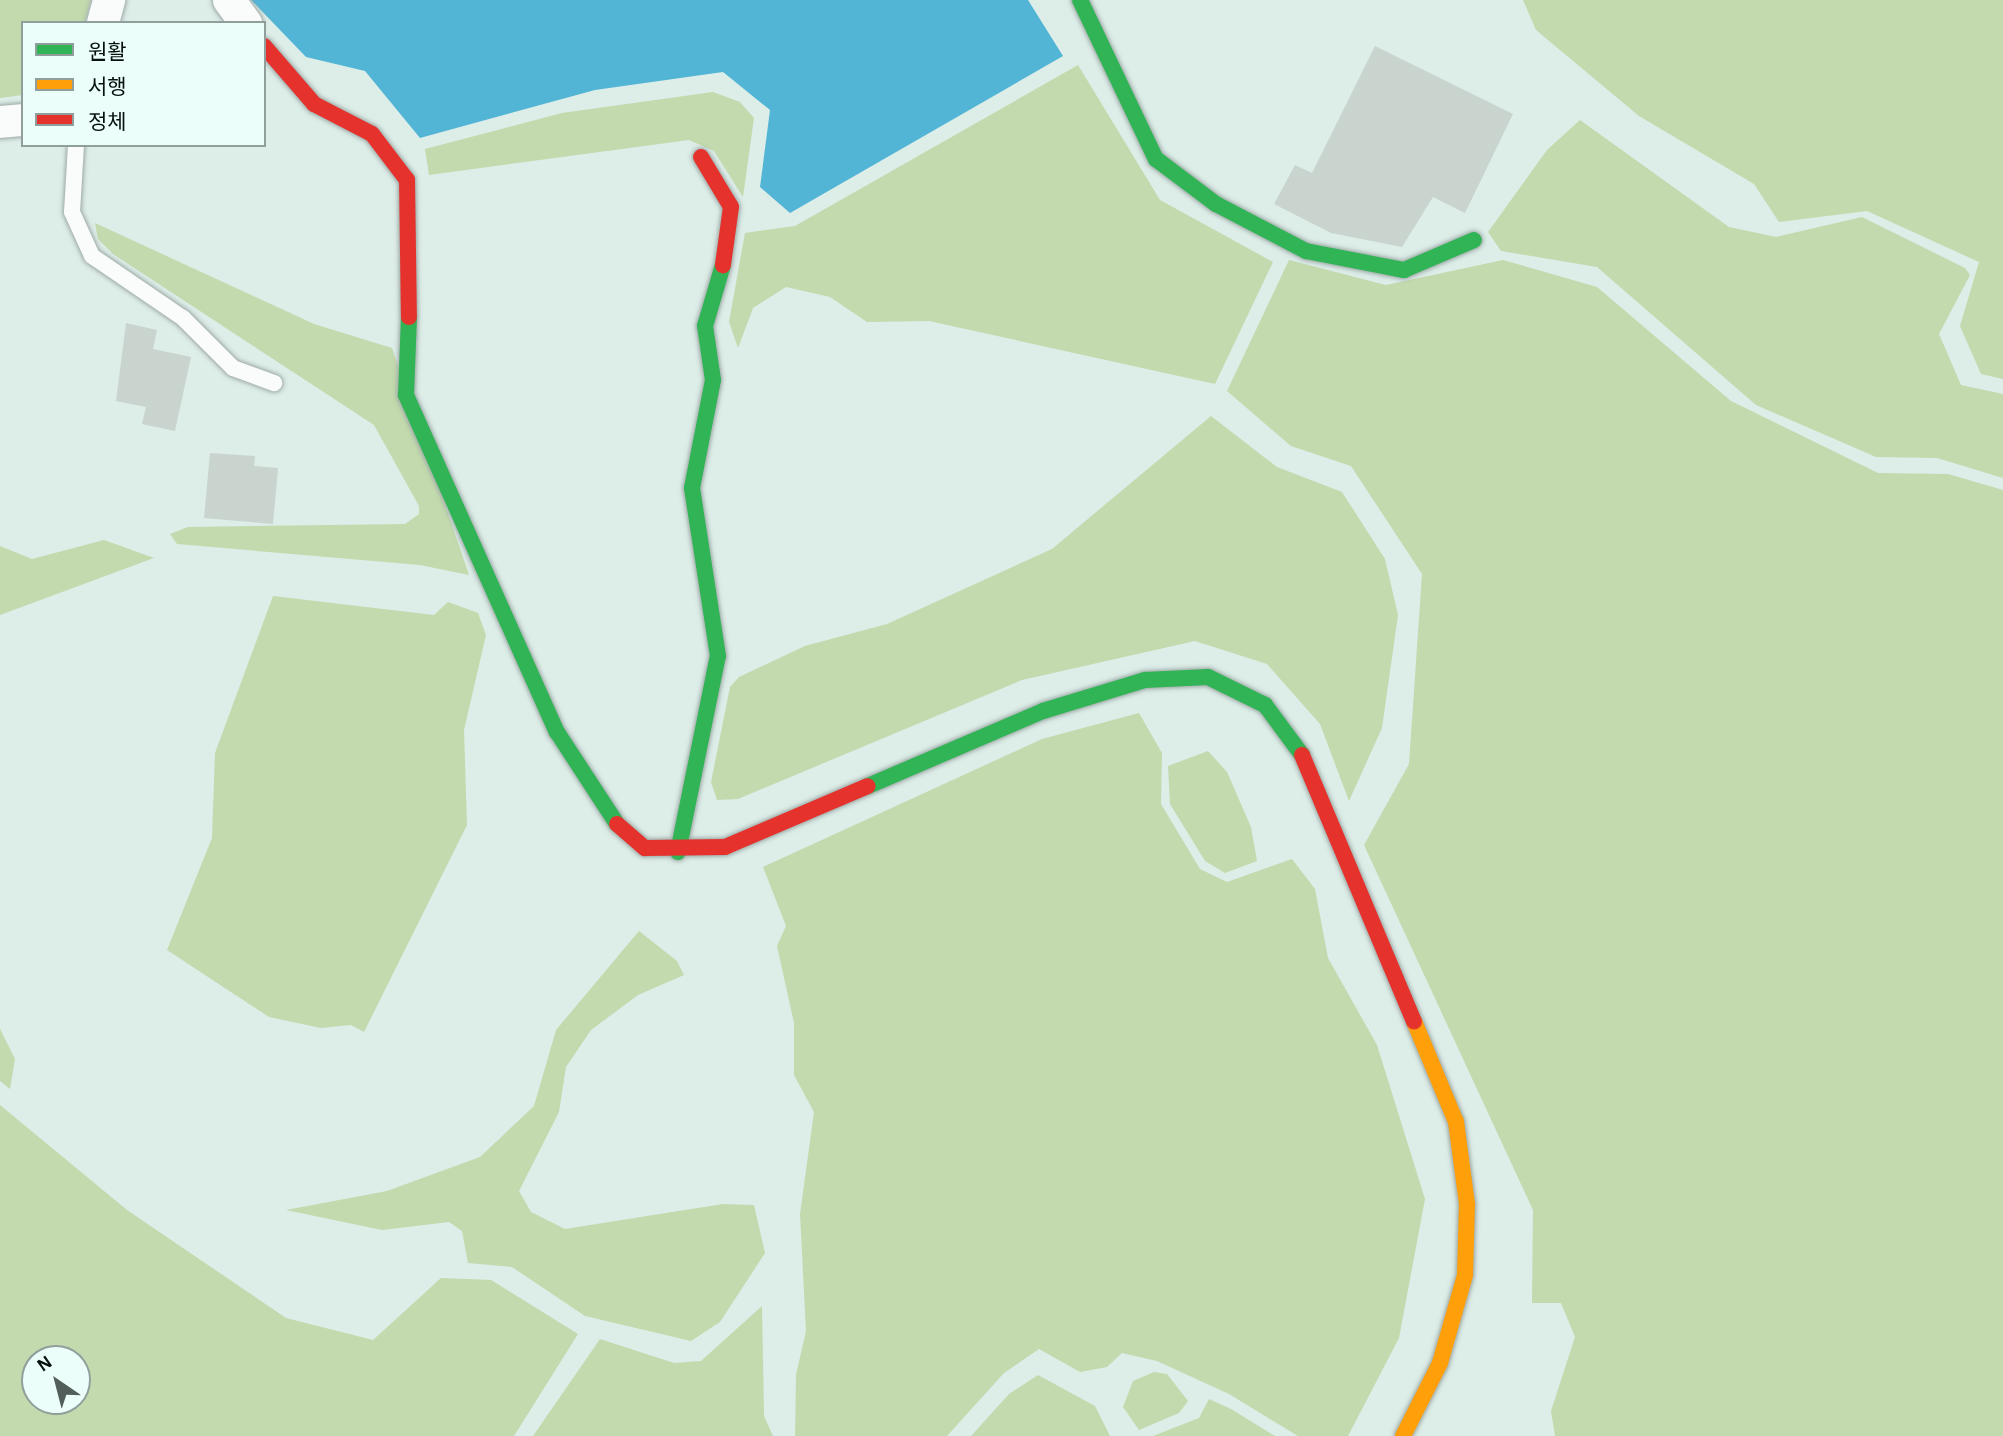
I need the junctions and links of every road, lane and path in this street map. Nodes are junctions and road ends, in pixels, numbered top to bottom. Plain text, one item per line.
1 (109, 0) edge
2 (229, 0) edge
3 (1080, 0) edge
4 (104, 21) edge
5 (245, 21) edge
6 (266, 48) edge
7 (21, 120) edge
8 (0, 122) edge
9 (76, 147) edge
10 (701, 157) dead end
11 (1474, 240) dead end
12 (274, 383) dead end
13 (678, 852) junction
14 (1404, 1436) edge

1 - 4 street
2 - 5 street
3 - 11 street
6 - 13 street
7 - 8 street
9 - 12 lane
10 - 13 street
13 - 14 street

